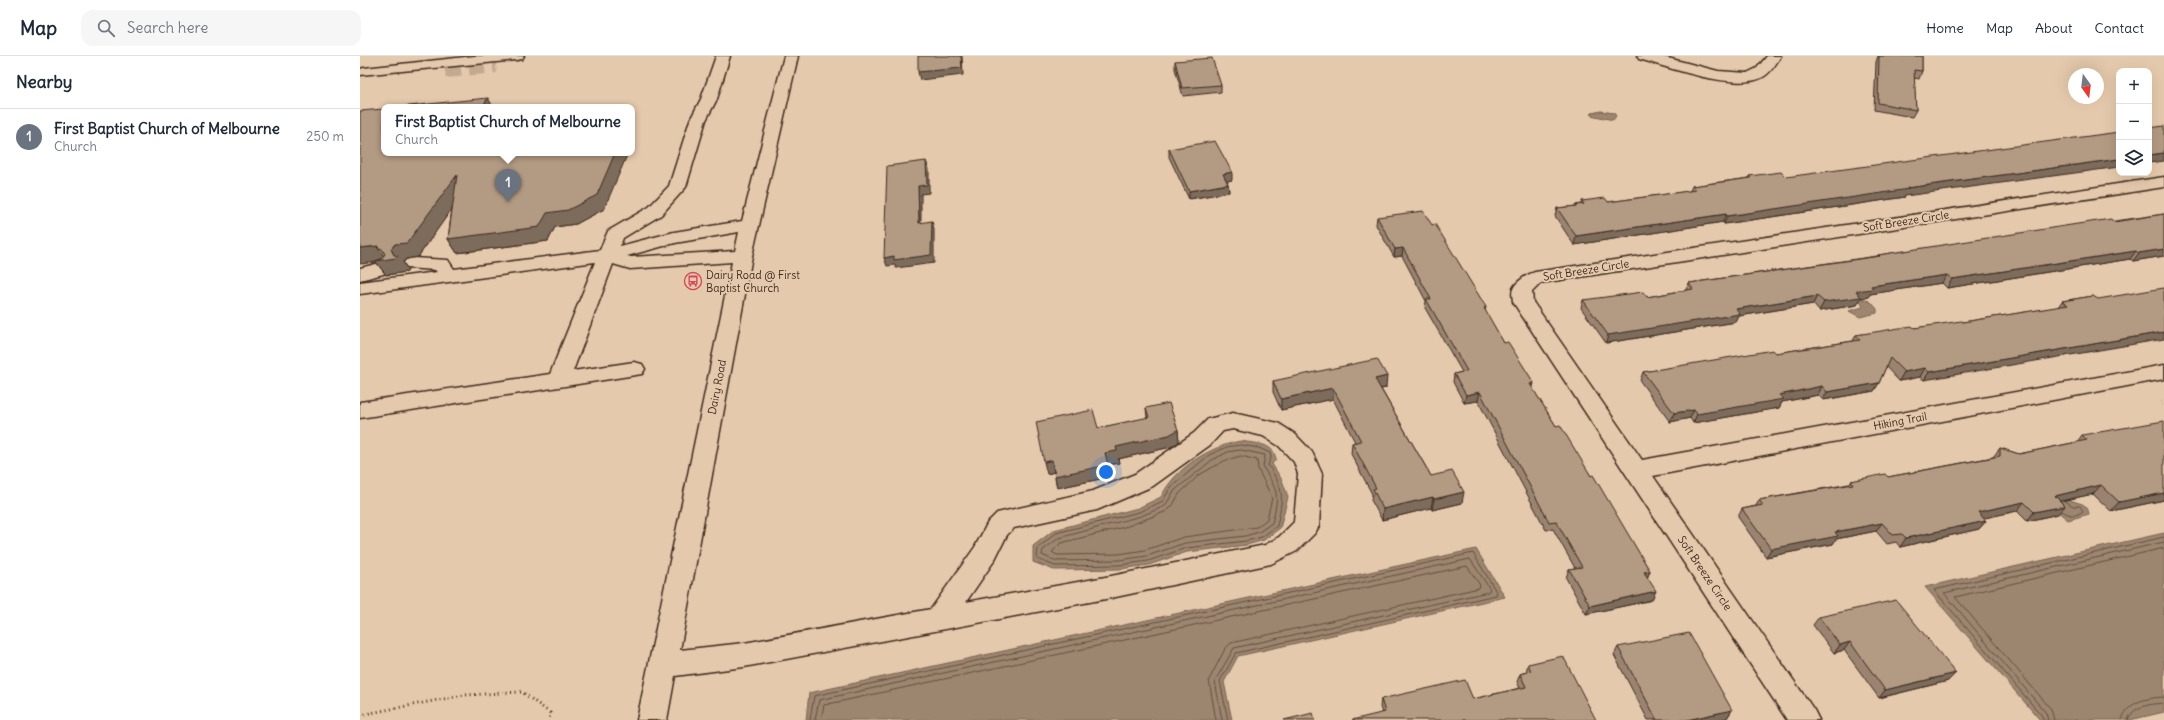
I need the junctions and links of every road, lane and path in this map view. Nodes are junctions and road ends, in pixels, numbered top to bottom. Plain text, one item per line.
1 (516, 56) edge
2 (723, 56) edge
3 (791, 56) edge
4 (1644, 56) edge
5 (1774, 56) edge
6 (448, 63) edge
7 (496, 65) tunnel mouth
8 (365, 70) edge
9 (2164, 182) edge
10 (635, 223) junction
11 (750, 225) junction
12 (643, 246) junction
13 (607, 255) junction
14 (743, 256) junction
15 (413, 264) dead end
16 (384, 268) edge
17 (360, 274) edge
18 (449, 276) junction
19 (360, 288) edge
20 (634, 369) dead end
21 (2164, 372) edge
22 (559, 380) junction
23 (360, 410) edge
24 (1636, 470) junction
25 (940, 618) junction
26 (663, 666) junction
27 (360, 716) edge
28 (549, 720) edge
29 (652, 720) edge
30 (1804, 720) edge

1 - 6 street
1 - 7 street
2 - 10 street
3 - 11 street, Dairy Road
4 - 5 street
6 - 8 street
9 - 24 street, Soft Breeze Circle
10 - 12 street
10 - 13 street
11 - 12 street
11 - 14 street, Dairy Road
12 - 13 street
13 - 14 street
13 - 18 street
13 - 22 street
14 - 26 street, Dairy Road
15 - 18 street
16 - 17 street
18 - 19 street
20 - 22 street
21 - 24 street, Hiking Trail
22 - 23 street
24 - 30 street, Soft Breeze Circle
25 - 25 street
25 - 26 street
26 - 29 street, Dairy Road
27 - 28 path

